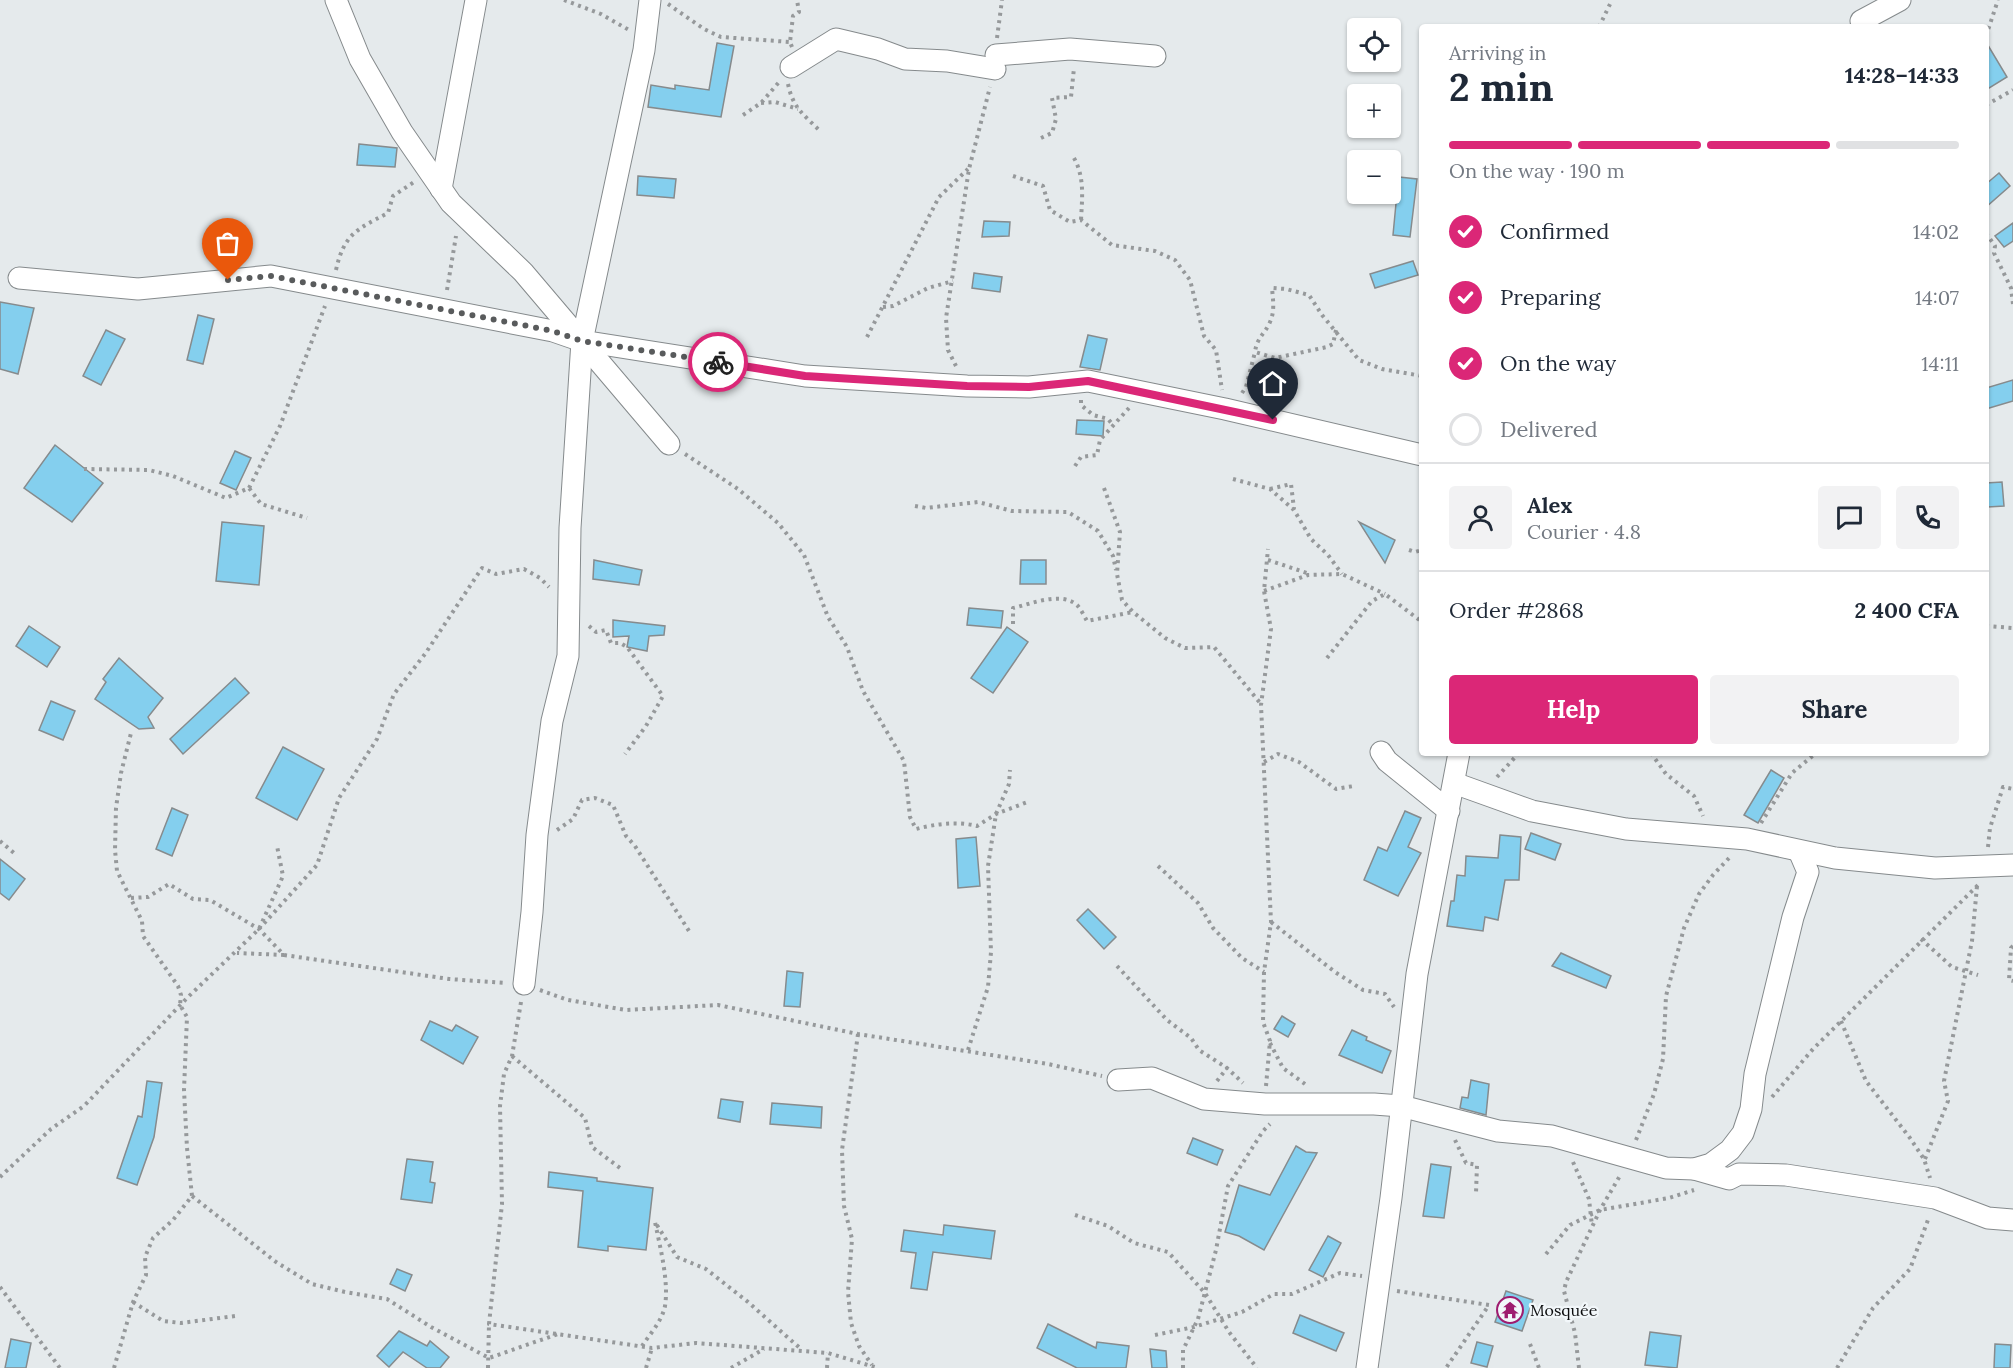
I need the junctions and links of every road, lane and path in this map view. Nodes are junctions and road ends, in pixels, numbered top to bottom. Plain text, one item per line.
1 (336, 0) edge
2 (476, 0) edge
3 (564, 0) edge
4 (650, 0) edge
5 (663, 0) edge
6 (1002, 0) edge
7 (1612, 0) edge
8 (1900, 0) edge
9 (1998, 0) edge
10 (1861, 21) dead end
11 (1600, 24) edge
12 (1989, 27) edge
13 (646, 34) junction
14 (790, 42) dead end
15 (1078, 50) junction
16 (1155, 56) dead end
17 (995, 62) junction
18 (791, 67) joint
19 (2013, 90) edge
20 (760, 103) junction
21 (1989, 103) edge
22 (798, 109) dead end
23 (744, 115) dead end
24 (1041, 138) dead end
25 (1074, 158) dead end
26 (969, 169) junction
27 (1013, 176) dead end
28 (441, 189) junction
29 (1081, 220) junction
30 (1989, 237) edge
31 (20, 278) dead end
32 (953, 281) junction
33 (332, 287) junction
34 (2013, 304) edge
35 (883, 308) junction
36 (444, 310) junction
37 (1336, 330) junction
38 (867, 337) dead end
39 (582, 341) junction
40 (1255, 352) junction
41 (1419, 375) edge
42 (1080, 382) junction
43 (967, 386) junction
44 (1144, 392) junction
45 (1226, 409) junction
46 (1113, 425) junction
47 (669, 444) joint
48 (1419, 454) edge
49 (1075, 466) dead end
50 (84, 469) dead end
51 (1233, 479) dead end
52 (249, 488) junction
53 (1104, 488) dead end
54 (1270, 489) junction
55 (915, 506) dead end
56 (1294, 510) junction
57 (307, 518) dead end
58 (1268, 549) dead end
59 (1409, 550) dead end
60 (1419, 550) edge
61 (1268, 560) junction
62 (1117, 574) junction
63 (1342, 574) junction
64 (1312, 575) junction
65 (1264, 591) junction
66 (1384, 594) junction
67 (569, 608) junction
68 (1132, 612) junction
69 (1419, 620) edge
70 (1013, 624) dead end
71 (1989, 626) edge
72 (2013, 628) edge
73 (1327, 658) dead end
74 (1261, 705) junction
75 (131, 733) dead end
76 (1381, 752) dead end
77 (625, 754) dead end
78 (1516, 756) edge
79 (1654, 756) edge
80 (1812, 756) edge
81 (1264, 762) junction
82 (1457, 767) edge
83 (1010, 770) dead end
84 (1354, 786) dead end
85 (1483, 788) joint
86 (2013, 789) edge
87 (1030, 801) dead end
88 (1449, 811) junction
89 (996, 814) junction
90 (537, 835) junction
91 (1712, 835) junction
92 (1747, 839) junction
93 (0, 841) edge
94 (277, 846) dead end
95 (1799, 851) junction
96 (14, 853) dead end
97 (1988, 865) junction
98 (2013, 865) edge
99 (1158, 866) dead end
100 (1977, 886) junction
101 (131, 898) junction
102 (1271, 922) junction
103 (259, 929) junction
104 (689, 931) dead end
105 (1921, 939) junction
106 (2013, 946) edge
107 (236, 953) junction
108 (284, 955) junction
109 (1116, 966) dead end
110 (1264, 972) junction
111 (1967, 972) junction
112 (1978, 975) dead end
113 (2013, 981) edge
114 (524, 984) junction
115 (180, 1005) junction
116 (1410, 1033) junction
117 (858, 1034) junction
118 (1270, 1041) junction
119 (968, 1050) junction
120 (512, 1056) junction
121 (1227, 1068) dead end
122 (1405, 1078) junction
123 (1118, 1080) joint
124 (1303, 1096) junction
125 (1769, 1102) dead end
126 (1265, 1104) junction
127 (1374, 1104) junction
128 (1401, 1107) junction
129 (1423, 1111) junction
130 (1452, 1118) junction
131 (1552, 1136) junction
132 (1397, 1141) junction
133 (1630, 1159) junction
134 (1924, 1159) dead end
135 (620, 1168) dead end
136 (0, 1177) edge
137 (1696, 1179) junction
138 (1476, 1193) dead end
139 (192, 1197) junction
140 (1599, 1210) junction
141 (1590, 1214) junction
142 (1075, 1215) dead end
143 (2013, 1220) edge
144 (1592, 1227) junction
145 (1546, 1254) dead end
146 (1380, 1282) junction
147 (0, 1287) edge
148 (1205, 1293) junction
149 (133, 1302) junction
150 (235, 1316) dead end
151 (1220, 1317) junction
152 (489, 1324) junction
153 (1194, 1327) junction
154 (559, 1334) junction
155 (1155, 1335) dead end
156 (1530, 1344) dead end
157 (642, 1346) junction
158 (652, 1348) junction
159 (765, 1348) junction
160 (803, 1351) junction
161 (828, 1353) junction
162 (489, 1358) junction
163 (872, 1365) junction
164 (60, 1368) edge
165 (114, 1368) edge
166 (488, 1368) edge
167 (645, 1368) edge
168 (731, 1368) edge
169 (827, 1368) edge
170 (878, 1368) edge
171 (1183, 1368) edge
172 (1257, 1368) edge
173 (1367, 1368) edge
174 (1446, 1368) edge
175 (1539, 1368) edge
176 (1579, 1368) edge

1 - 28 street
2 - 28 street
3 - 13 path
4 - 13 street
5 - 14 path
6 - 17 path
7 - 11 path
8 - 10 street
9 - 12 path
13 - 39 street
15 - 16 street
15 - 17 street
15 - 24 path
17 - 18 street
17 - 26 path
18 - 20 path
19 - 21 path
20 - 22 path
20 - 23 path
25 - 29 path
26 - 32 path
26 - 35 path
27 - 29 path
28 - 33 path
28 - 36 path
28 - 39 street
29 - 45 path
30 - 34 path
31 - 33 street
32 - 35 path
32 - 43 path
33 - 36 street
33 - 52 path
35 - 38 path
36 - 39 street
37 - 40 path
37 - 40 path
37 - 41 path
39 - 43 street
39 - 47 street
39 - 67 street
40 - 45 path
42 - 43 street
42 - 44 street
42 - 46 path
44 - 45 street
44 - 46 path
45 - 48 street
46 - 49 path
47 - 89 path
50 - 52 path
51 - 54 path
52 - 57 path
53 - 62 path
54 - 56 path
54 - 56 path
55 - 62 path
56 - 63 path
58 - 61 path
59 - 60 path
61 - 64 path
61 - 65 path
62 - 68 path
63 - 64 path
63 - 66 path
64 - 65 path
65 - 74 path
66 - 69 path
66 - 73 path
67 - 77 path
67 - 90 street
67 - 103 path
68 - 70 path
68 - 74 path
71 - 72 path
74 - 81 path
75 - 101 path
76 - 88 street
78 - 85 path
79 - 91 path
80 - 92 path
81 - 84 path
81 - 102 path
82 - 85 street
82 - 88 street
82 - 91 street
83 - 89 path
86 - 97 path
87 - 89 path
88 - 116 street
89 - 119 path
90 - 104 path
90 - 114 street
91 - 92 street
92 - 95 street
92 - 133 path
93 - 96 path
94 - 103 path
95 - 97 street
95 - 137 street
97 - 98 street
97 - 100 path
99 - 110 path
100 - 105 path
100 - 111 path
101 - 103 path
101 - 115 path
102 - 110 path
102 - 116 path
103 - 107 path
103 - 108 path
105 - 111 path
105 - 125 path
106 - 113 path
107 - 108 path
107 - 115 path
108 - 114 path
109 - 121 path
110 - 118 path
111 - 112 path
111 - 134 path
114 - 117 path
114 - 120 path
115 - 136 path
115 - 139 path
116 - 122 street
117 - 119 path
117 - 163 path
118 - 124 path
118 - 126 path
119 - 123 path
120 - 135 path
120 - 152 path
122 - 127 street
122 - 128 street
122 - 129 street
123 - 126 street
124 - 126 street
124 - 127 street
124 - 148 path
127 - 128 street
127 - 132 street
128 - 129 street
128 - 132 street
129 - 130 street
130 - 131 street
130 - 138 path
131 - 133 street
131 - 141 path
132 - 146 street
133 - 137 street
133 - 140 path
137 - 140 path
137 - 143 street
139 - 149 path
139 - 162 path
140 - 141 path
140 - 144 path
141 - 144 path
141 - 145 path
142 - 148 path
144 - 176 path
146 - 151 path
146 - 173 street
146 - 174 path
147 - 164 path
148 - 151 path
148 - 153 path
149 - 150 path
149 - 165 path
151 - 153 path
151 - 172 path
152 - 154 path
152 - 162 path
153 - 155 path
153 - 171 path
154 - 157 path
154 - 162 path
156 - 175 path
157 - 158 path
157 - 160 path
158 - 159 path
158 - 167 path
159 - 160 path
159 - 168 path
160 - 161 path
161 - 163 path
161 - 169 path
162 - 166 path
163 - 170 path

